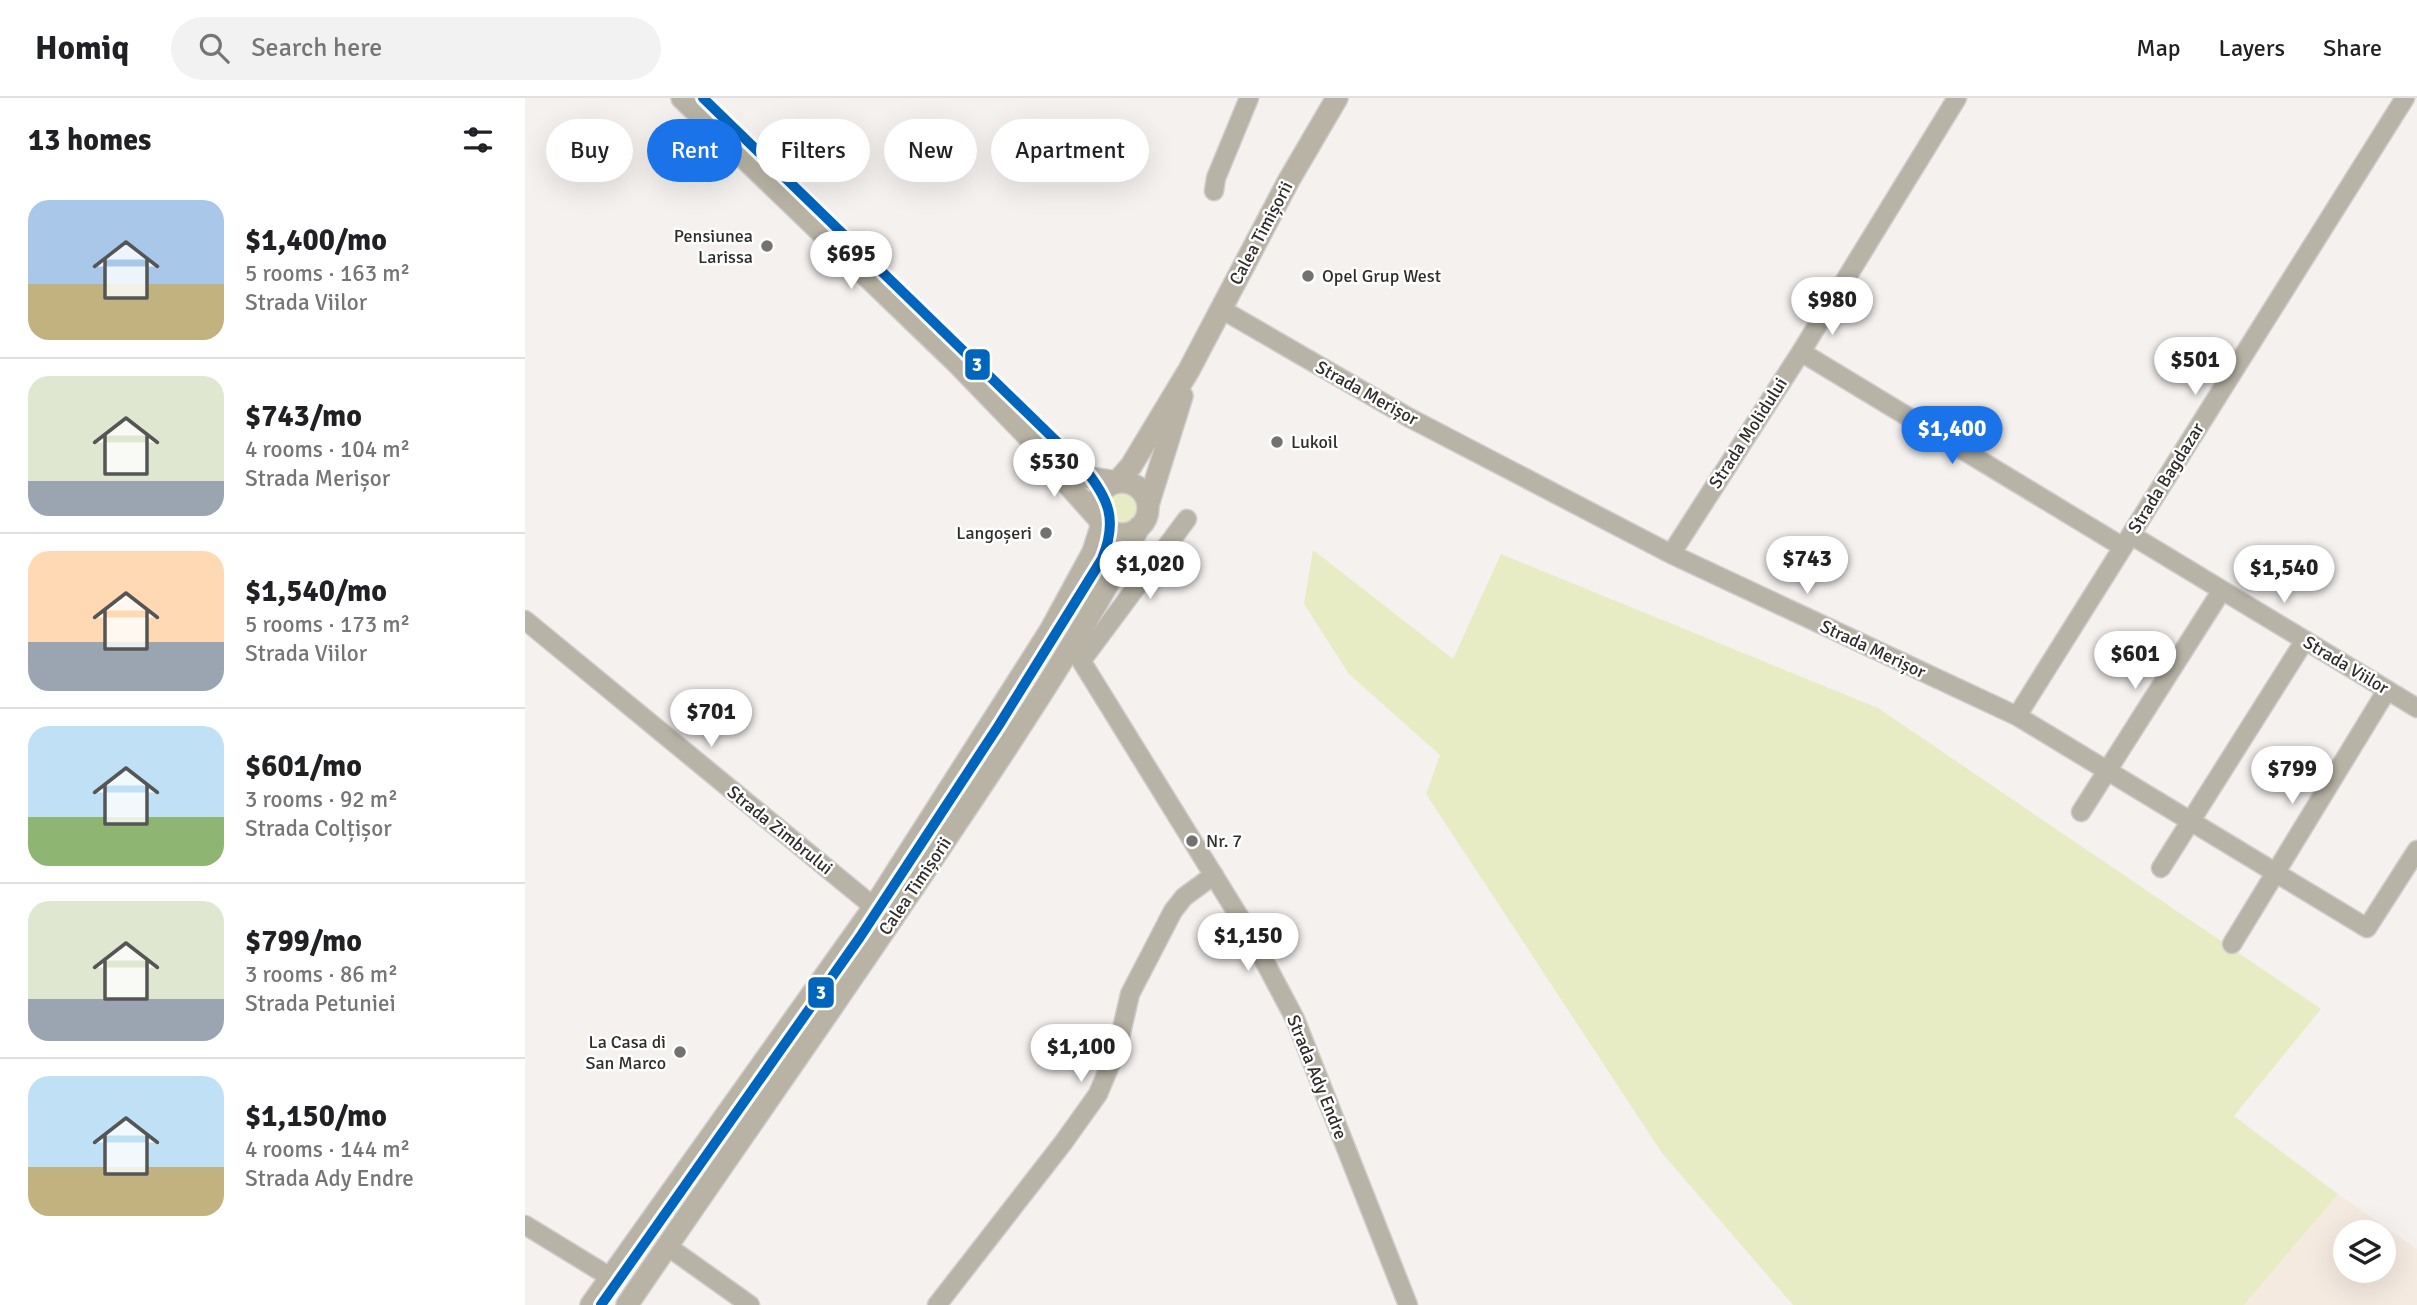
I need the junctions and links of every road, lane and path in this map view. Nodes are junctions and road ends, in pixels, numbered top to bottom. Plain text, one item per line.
1 (1249, 98) edge
2 (1337, 98) edge
3 (1957, 98) edge
4 (2405, 98) edge
5 (692, 101) edge
6 (1215, 191) dead end
7 (1221, 309) junction
8 (1801, 352) junction
9 (1189, 370) junction
10 (1047, 456) junction
11 (1117, 482) junction
12 (1148, 505) junction
13 (1187, 519) dead end
14 (1100, 521) junction
15 (1139, 527) junction
16 (2127, 541) junction
17 (1671, 554) junction
18 (2221, 590) junction
19 (525, 620) edge
20 (2305, 640) junction
21 (1077, 653) junction
22 (2387, 690) junction
23 (2417, 708) edge
24 (2017, 716) junction
25 (2106, 771) junction
26 (2081, 812) dead end
27 (2192, 821) junction
28 (2417, 850) edge
29 (2161, 868) dead end
30 (2275, 871) junction
31 (1214, 875) junction
32 (874, 907) junction
33 (2232, 944) dead end
34 (525, 1225) edge
35 (667, 1246) junction
36 (610, 1277) junction
37 (591, 1305) edge
38 (627, 1305) edge
39 (750, 1305) edge
40 (937, 1305) edge
41 (1408, 1305) edge

1 - 6 street
2 - 7 main road, Calea Timișorii
3 - 8 street, Strada Molidului
4 - 16 street, Strada Bagdazar
5 - 10 main road
7 - 9 main road, Calea Timișorii
7 - 17 street, Strada Merișor
8 - 16 street, Strada Viilor
8 - 17 street, Strada Molidului
9 - 11 main road, Calea Timișorii
9 - 12 main road, Calea Timișorii
10 - 11 main road
10 - 14 main road
11 - 12 main road
11 - 14 main road
12 - 15 main road
13 - 21 street
14 - 15 main road
14 - 32 main road, Calea Timișorii
15 - 21 main road, Calea Timișorii
16 - 18 street, Strada Viilor
16 - 24 street, Strada Bagdazar
17 - 24 street, Strada Merișor
18 - 20 street, Strada Viilor
18 - 25 street
19 - 32 street, Strada Zimbrului
20 - 22 street, Strada Viilor
20 - 27 street
21 - 31 street, Strada Ady Endre
21 - 35 main road, Calea Timișorii
22 - 23 street, Strada Viilor
22 - 30 street
24 - 25 street, Strada Merișor
25 - 26 street
25 - 27 street, Strada Merișor
27 - 29 street
27 - 30 street, Strada Merișor
28 - 30 street, Strada Merișor
30 - 33 street
31 - 40 street
31 - 41 street, Strada Ady Endre
32 - 36 main road, Calea Timișorii
34 - 36 street
35 - 38 main road, Calea Timișorii
35 - 39 street
36 - 37 main road, Calea Timișorii

